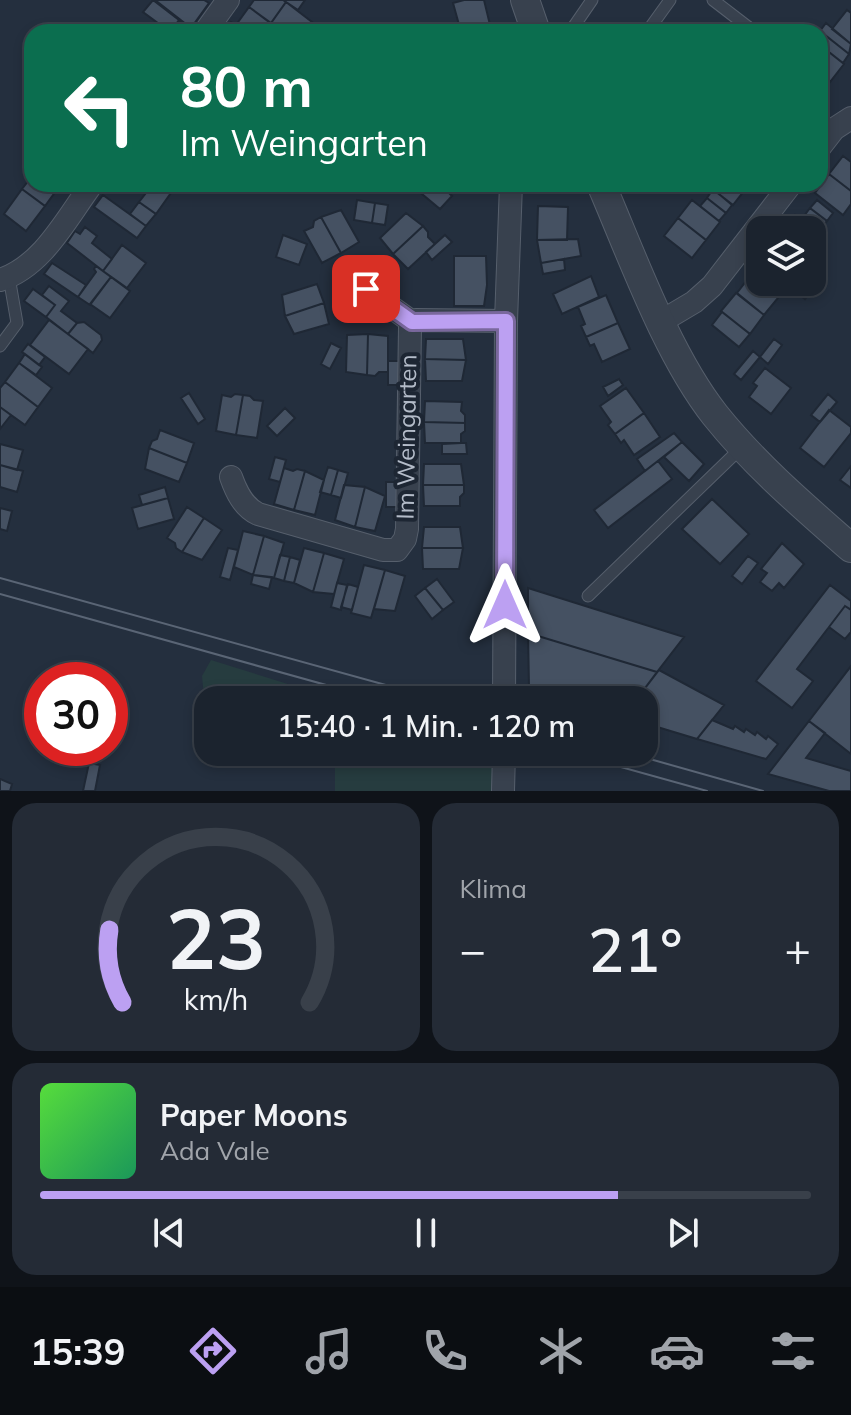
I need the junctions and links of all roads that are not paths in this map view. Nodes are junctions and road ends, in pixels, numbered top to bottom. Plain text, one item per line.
1 (228, 0) edge
2 (525, 0) edge
3 (592, 0) edge
4 (670, 0) edge
5 (713, 0) edge
6 (211, 24) edge
7 (533, 24) edge
8 (576, 24) edge
9 (653, 24) edge
10 (744, 24) edge
11 (851, 118) edge
12 (828, 137) edge
13 (86, 192) edge
14 (511, 192) edge
15 (605, 192) edge
16 (785, 192) edge
17 (5, 279) edge
18 (366, 289) dead end
19 (506, 321) junction
20 (662, 321) junction
21 (412, 322) junction
22 (0, 346) edge
23 (743, 447) junction
24 (231, 477) dead end
25 (851, 548) edge
26 (588, 596) dead end
27 (504, 686) edge
28 (504, 766) edge
29 (503, 791) edge

1 - 6 street
2 - 7 street
3 - 8 lane
4 - 9 lane
5 - 10 lane
11 - 12 street
13 - 17 street
14 - 19 street
15 - 20 street
16 - 20 street
17 - 22 lane
18 - 21 street, Im Weingarten
19 - 21 street, Im Weingarten
19 - 27 street
20 - 23 street
21 - 24 street, Im Weingarten
23 - 25 street
23 - 26 lane
28 - 29 street

